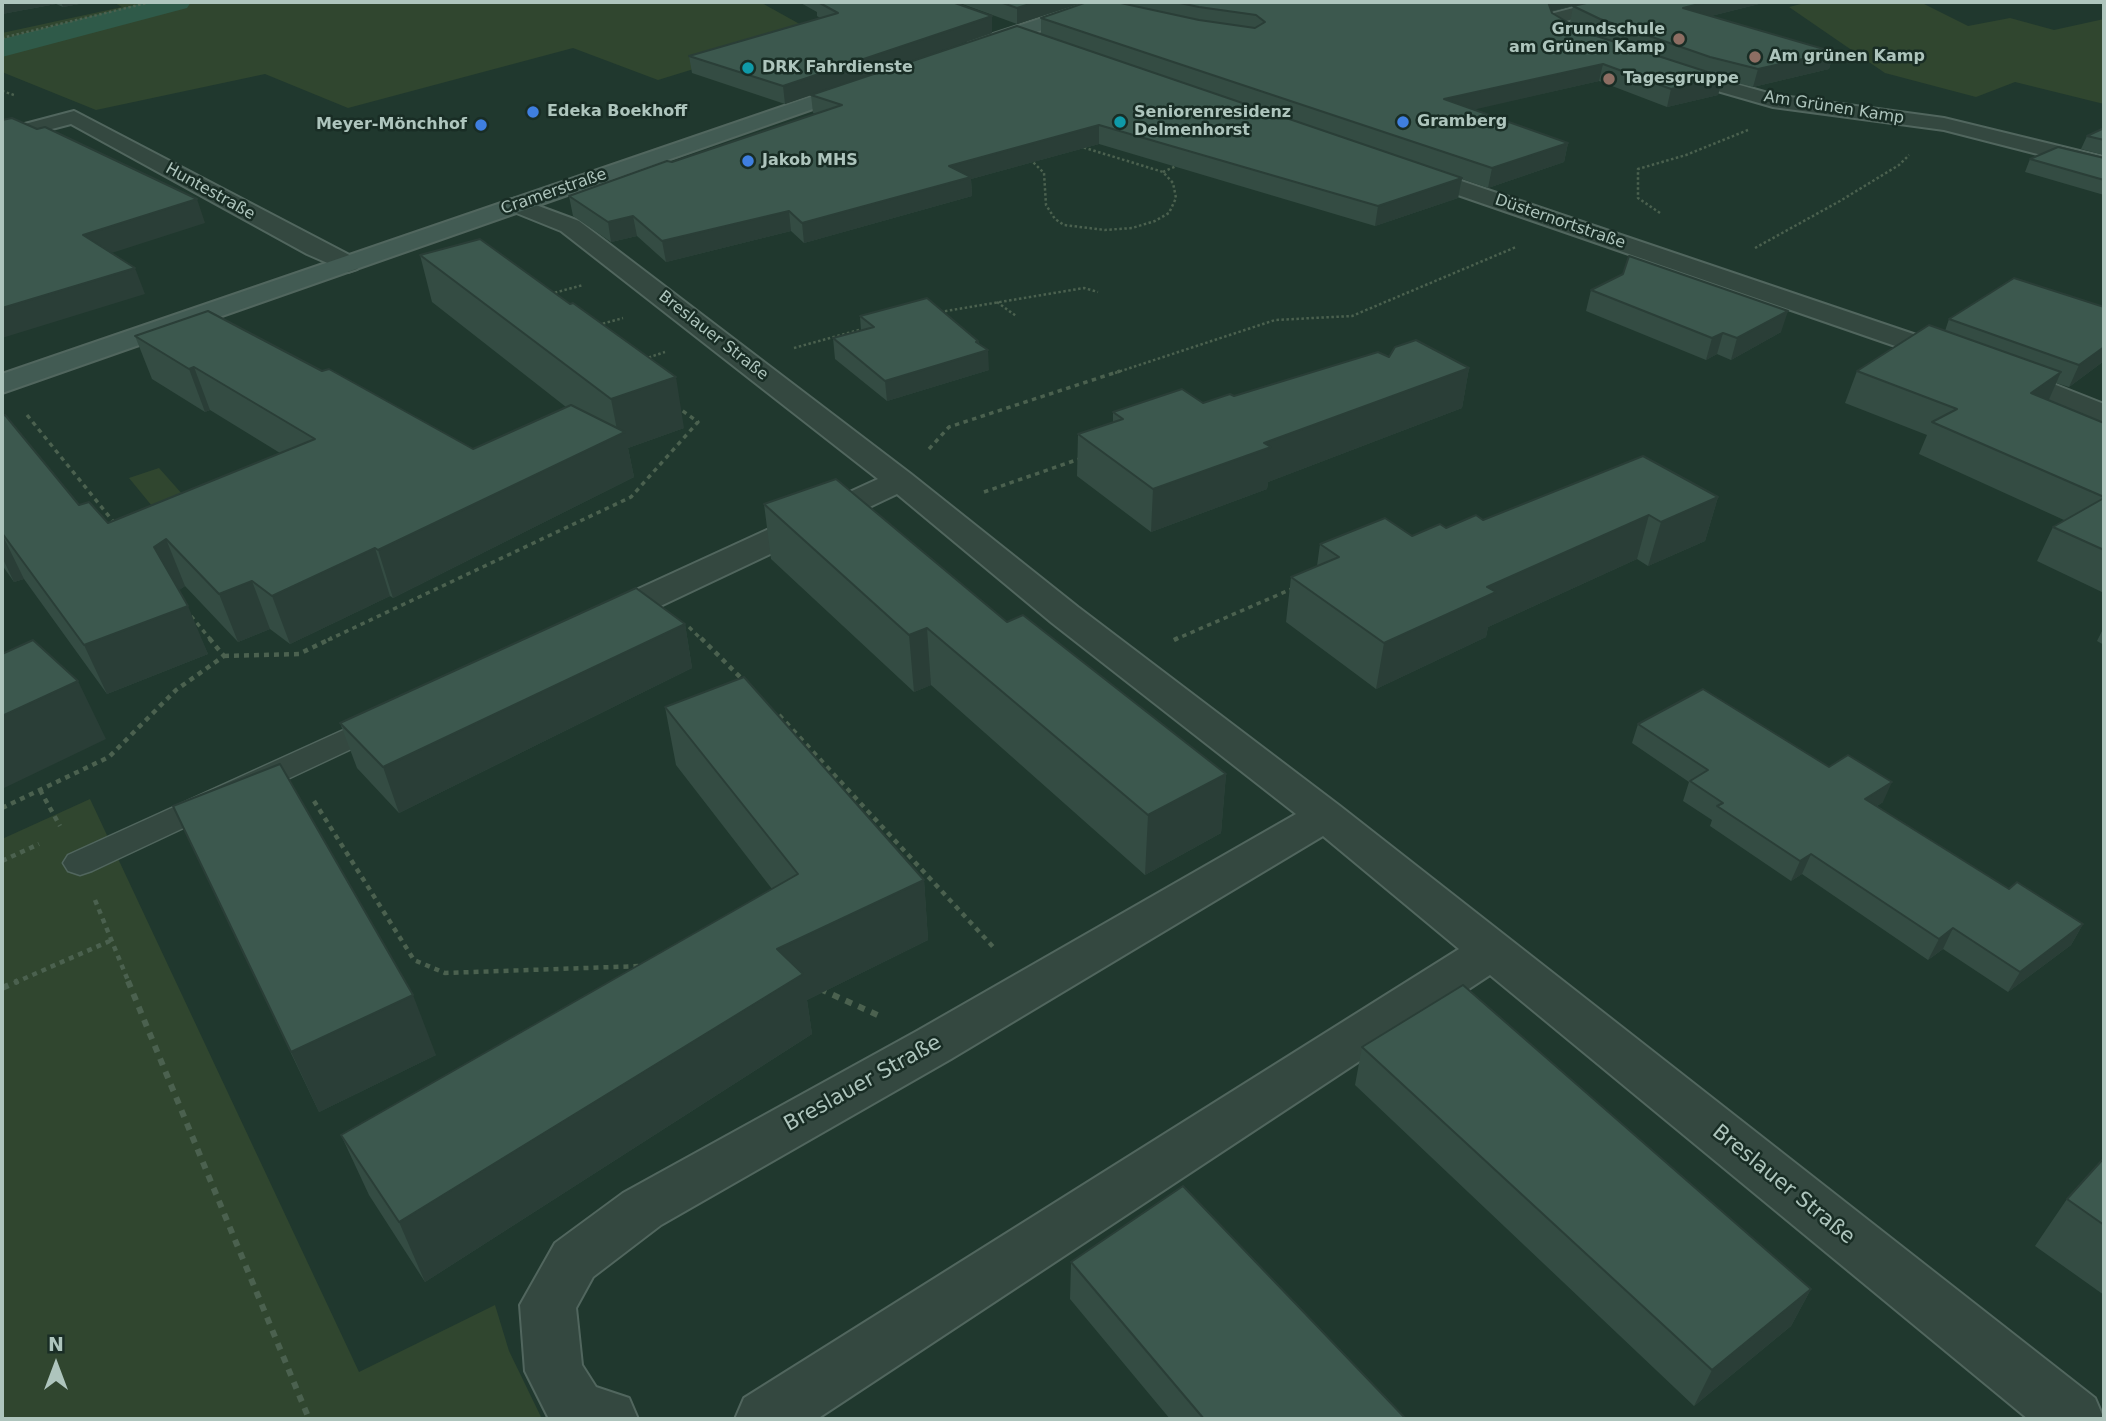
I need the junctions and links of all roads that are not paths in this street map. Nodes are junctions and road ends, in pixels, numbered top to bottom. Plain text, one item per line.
1 (1616, 2) edge
2 (1107, 7) edge
3 (993, 25) dead end
4 (1016, 33) junction
5 (1049, 46) edge
6 (1613, 51) edge
7 (954, 54) edge
8 (1649, 64) edge
9 (879, 80) edge
10 (2, 136) edge
11 (2104, 164) edge
12 (1394, 165) edge
13 (517, 205) junction
14 (348, 264) junction
15 (2, 384) edge
16 (2104, 414) edge
17 (900, 481) junction
18 (567, 636) edge
19 (415, 707) edge
20 (1325, 816) junction
21 (80, 863) dead end
22 (1492, 951) junction
23 (608, 1419) edge
24 (765, 1419) edge
25 (2074, 1419) edge

1 - 6 street
2 - 4 main road
3 - 4 main road
4 - 5 street
4 - 7 main road
8 - 11 street, Am Grünen Kamp
9 - 13 main road, Cramerstraße
10 - 14 street, Huntestraße
12 - 16 street, Düsternortstraße
13 - 14 main road, Cramerstraße
13 - 17 street, Breslauer Straße
14 - 15 main road, Cramerstraße
17 - 18 street
17 - 20 street, Breslauer Straße
19 - 21 lane
20 - 22 street, Breslauer Straße
20 - 23 street, Breslauer Straße
22 - 24 street
22 - 25 street, Breslauer Straße

